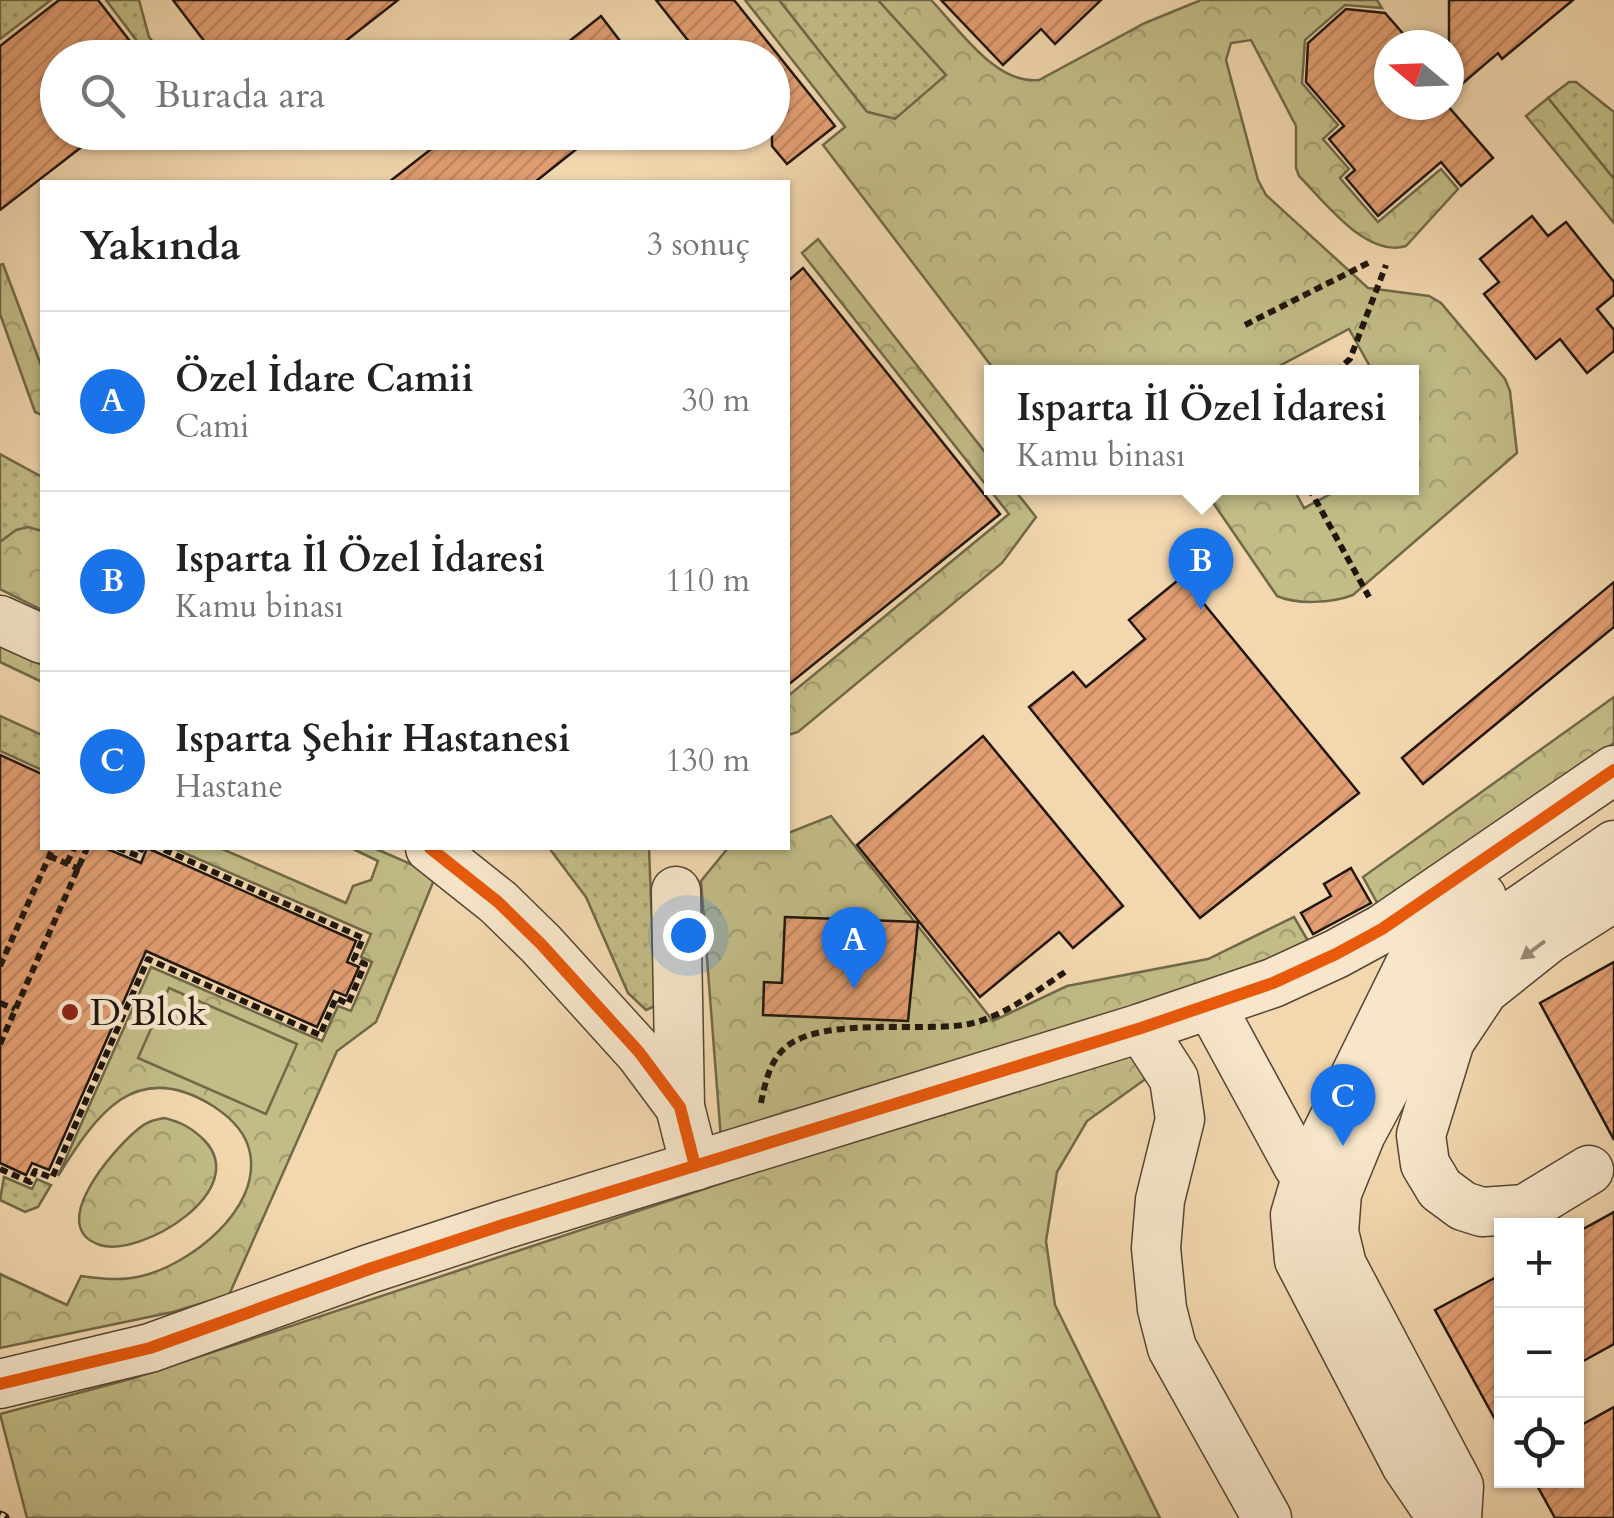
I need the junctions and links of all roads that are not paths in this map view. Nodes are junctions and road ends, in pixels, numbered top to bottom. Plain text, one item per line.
1 (0, 620) edge
2 (40, 638) edge
3 (1614, 770) edge
4 (1614, 806) edge
5 (1614, 845) edge
6 (433, 850) edge
7 (676, 890) dead end
8 (1614, 896) edge
9 (1211, 1006) junction
10 (1141, 1028) junction
11 (680, 1107) junction
12 (695, 1166) junction
13 (1298, 1166) dead end
14 (1589, 1170) dead end
15 (0, 1384) edge
16 (1267, 1518) edge
17 (1442, 1518) edge
18 (1457, 1518) edge

1 - 2 street
3 - 9 street
4 - 17 street
5 - 18 street
6 - 11 street
7 - 11 street
8 -> 14 street
9 - 10 street
9 - 13 street
10 - 12 street
10 - 16 street
11 - 12 street
12 - 15 street

